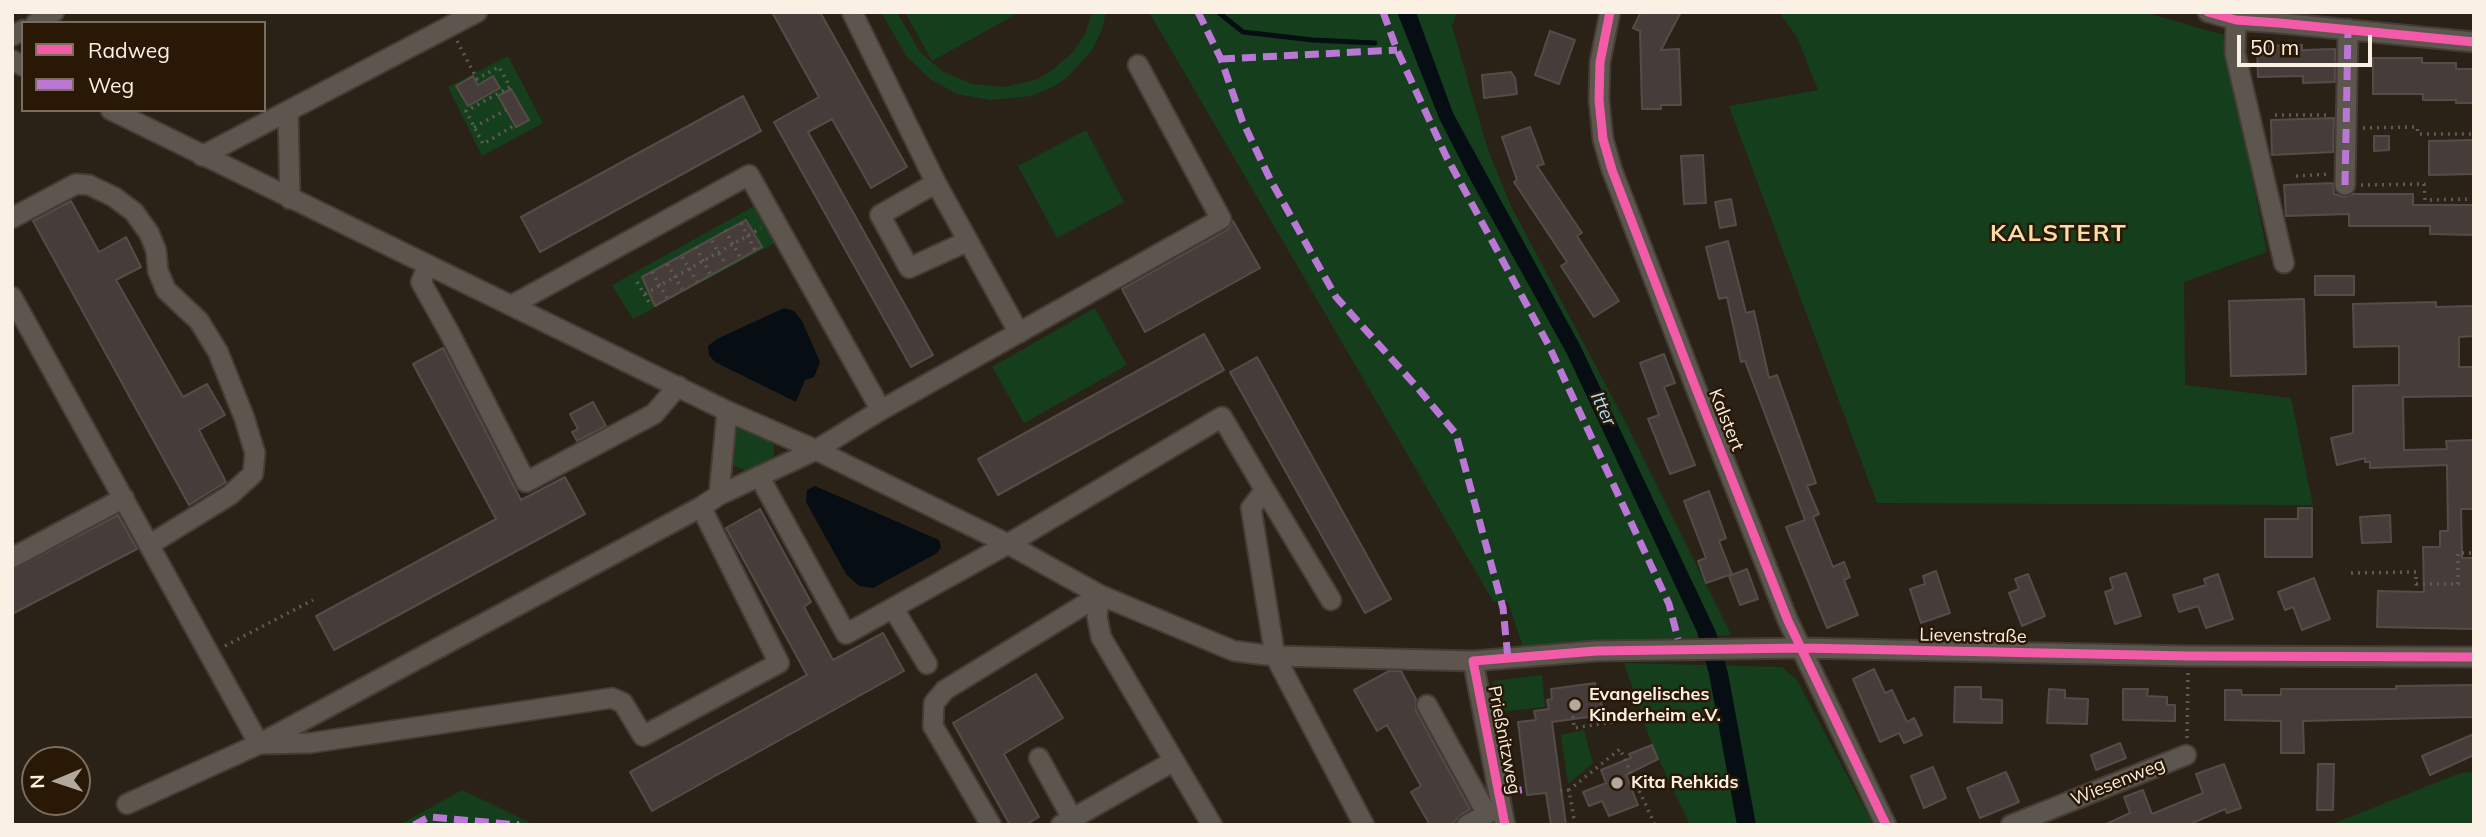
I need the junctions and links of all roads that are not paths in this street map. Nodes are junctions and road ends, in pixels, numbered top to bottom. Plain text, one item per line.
1 (477, 12) edge
2 (852, 12) edge
3 (1610, 12) edge
4 (2208, 12) edge
5 (2236, 20) junction
6 (2348, 29) junction
7 (2474, 42) edge
8 (1138, 65) dead end
9 (288, 111) junction
10 (115, 112) edge
11 (202, 156) junction
12 (2345, 179) road end
13 (936, 183) junction
14 (290, 199) junction
15 (12, 218) edge
16 (968, 241) junction
17 (2284, 263) dead end
18 (428, 265) junction
19 (12, 297) edge
20 (512, 305) junction
21 (1019, 333) junction
22 (678, 386) junction
23 (881, 410) junction
24 (727, 411) junction
25 (816, 450) junction
26 (759, 476) junction
27 (1265, 491) junction
28 (719, 495) junction
29 (124, 498) junction
30 (701, 507) junction
31 (1008, 544) junction
32 (149, 545) junction
33 (12, 558) edge
34 (1100, 594) junction
35 (1331, 600) dead end
36 (893, 608) junction
37 (1802, 648) junction
38 (1275, 656) junction
39 (2474, 657) edge
40 (1473, 661) junction
41 (928, 664) dead end
42 (1427, 705) dead end
43 (259, 744) junction
44 (2186, 755) road end
45 (1039, 758) dead end
46 (1174, 761) junction
47 (127, 804) dead end
48 (1066, 822) edge
49 (991, 825) edge
50 (1212, 825) edge
51 (1364, 825) edge
52 (1467, 825) edge
53 (1505, 825) edge
54 (1886, 825) edge
55 (2011, 825) edge

1 - 9 street
2 - 13 street
3 - 37 street, Kalstert
4 - 5 street
5 - 6 street
5 - 17 street
6 - 7 street
6 - 12 street
8 - 21 street
9 - 11 street
9 - 14 street
10 - 11 street, Lievenstraße
11 - 14 street, Lievenstraße
13 - 16 street
13 - 16 street
14 - 18 street, Lievenstraße
15 - 32 street
16 - 21 street
18 - 20 street, Lievenstraße
18 - 22 street
19 - 29 street
20 - 22 street, Lievenstraße
20 - 23 street
21 - 23 street
22 - 24 street, Lievenstraße
23 - 25 street
24 - 25 street, Lievenstraße
24 - 28 street
25 - 26 street
25 - 31 street, Lievenstraße
26 - 28 street
26 - 36 street
27 - 31 street
27 - 35 street
27 - 38 street
28 - 30 street
29 - 32 street
29 - 33 street
30 - 43 street
30 - 43 street
31 - 34 street, Lievenstraße
31 - 36 street
32 - 43 street
34 - 38 street, Lievenstraße
34 - 46 street
34 - 49 street
36 - 41 street
37 - 39 street, Lievenstraße
37 - 40 street, Lievenstraße
37 - 54 street, Kalstert
38 - 40 street, Lievenstraße
38 - 51 street
40 - 53 street, Prießnitzweg
42 - 52 street
43 - 47 street
44 - 55 street, Wiesenweg
45 - 48 street
46 - 48 street
46 - 50 street

